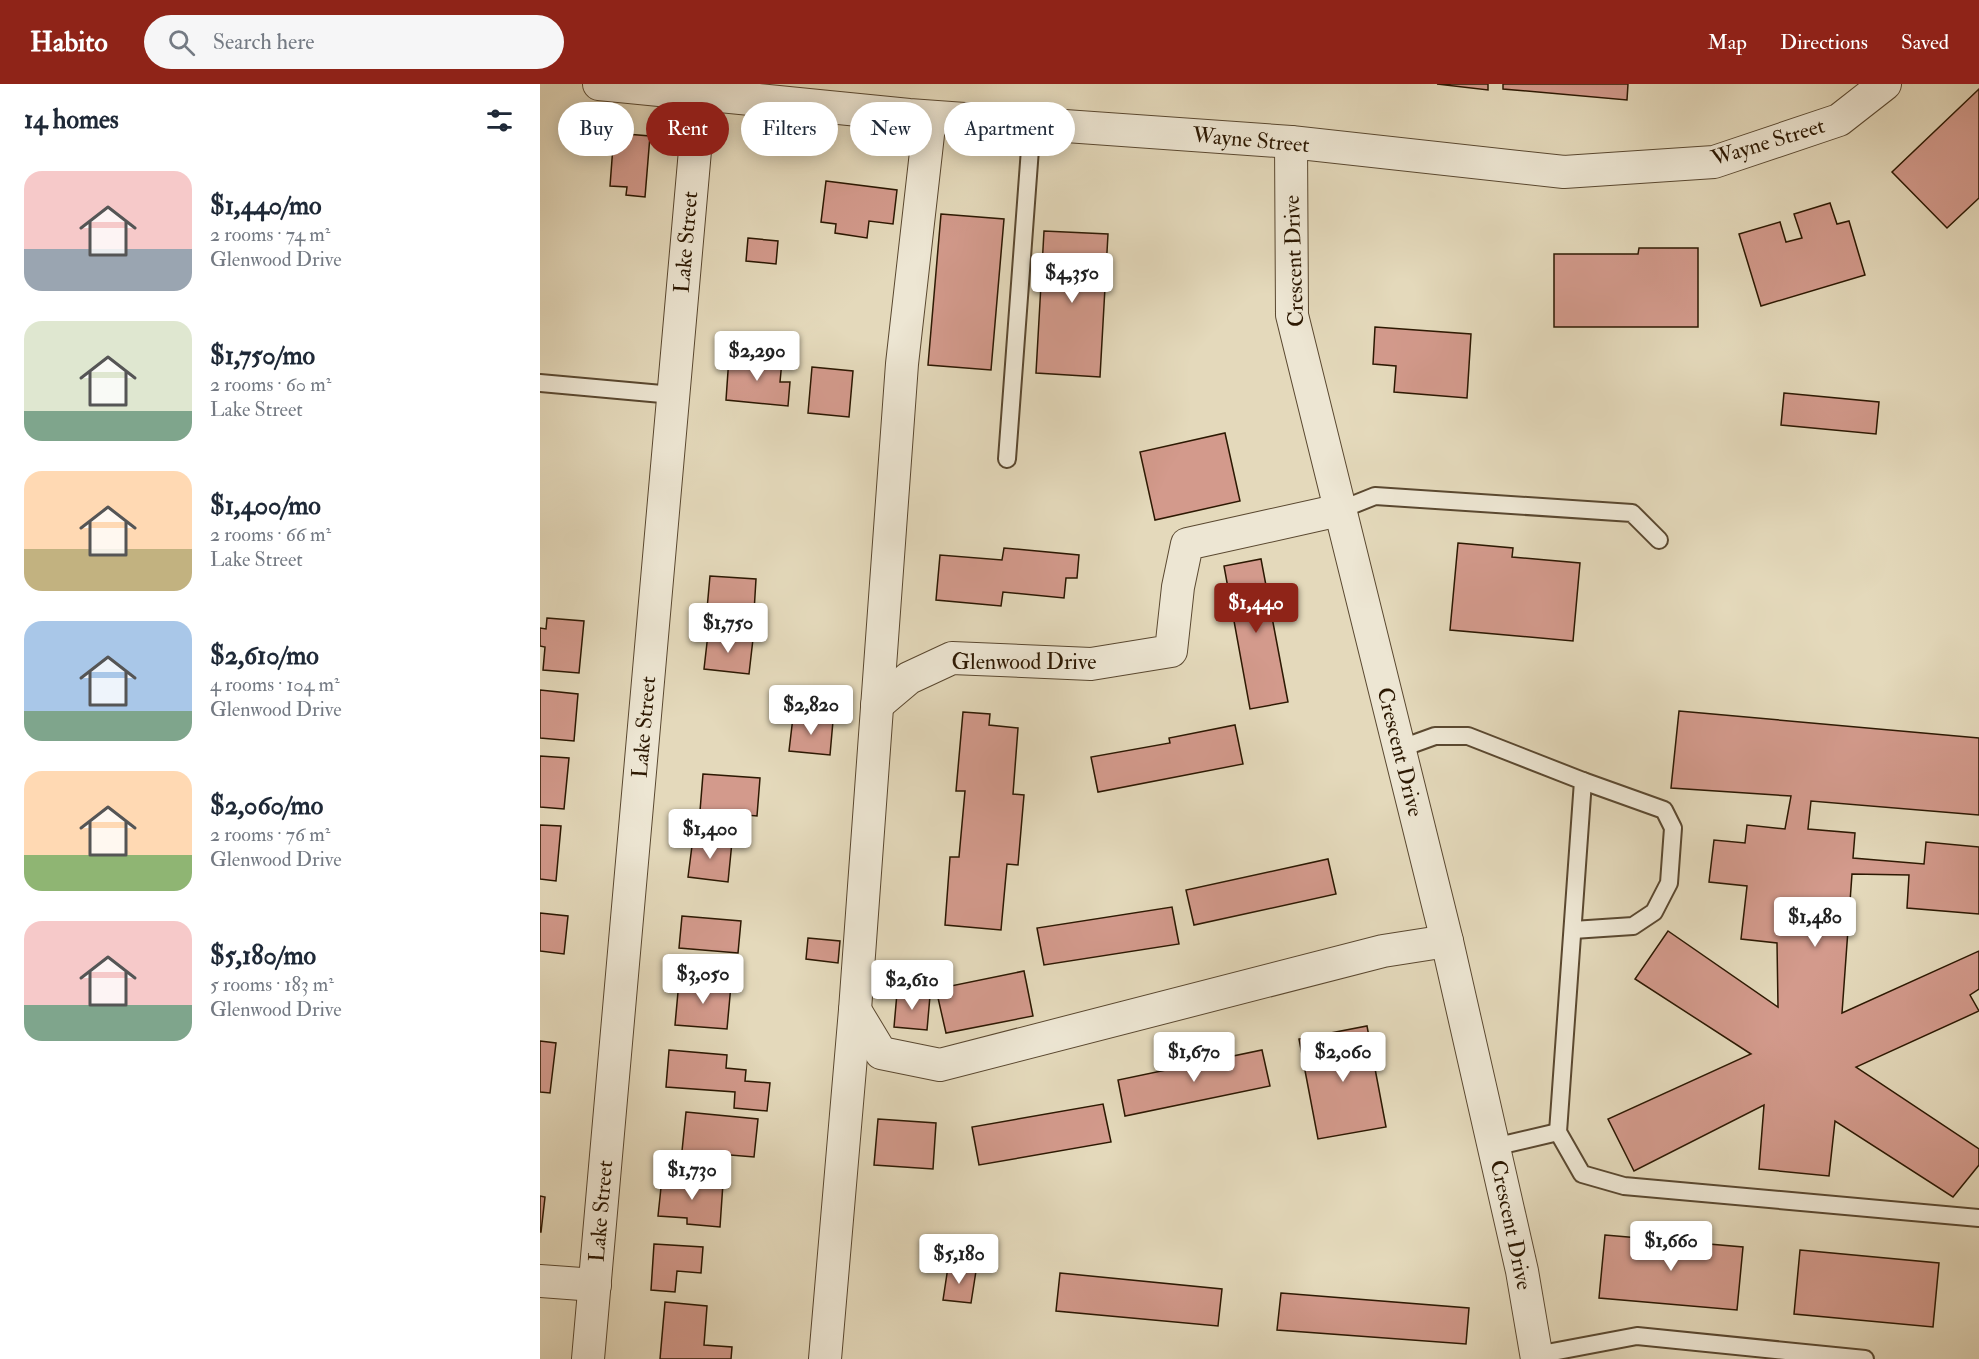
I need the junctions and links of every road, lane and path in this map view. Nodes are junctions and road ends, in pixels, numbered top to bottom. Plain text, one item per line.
1 (599, 84) edge
2 (1885, 84) edge
3 (703, 89) edge
4 (850, 107) edge
5 (1075, 125) edge
6 (1291, 142) junction
7 (926, 156) edge
8 (1029, 156) edge
9 (540, 383) edge
10 (672, 395) junction
11 (1007, 459) dead end
12 (1340, 510) junction
13 (1659, 540) dead end
14 (877, 705) junction
15 (1400, 748) junction
16 (1583, 782) junction
17 (1573, 930) junction
18 (1447, 941) junction
19 (855, 1010) junction
20 (1558, 1132) junction
21 (1494, 1147) junction
22 (1979, 1218) edge
23 (540, 1281) edge
24 (595, 1285) junction
25 (1536, 1357) edge
26 (588, 1359) edge
27 (825, 1359) edge
28 (1865, 1359) edge

1 - 3 street, Wayne Street
2 - 6 street, Wayne Street
3 - 4 street, Wayne Street
3 - 10 street, Lake Street
5 - 6 street, Wayne Street
6 - 12 street, Crescent Drive
7 - 14 street
8 - 11 lane
9 - 10 lane
10 - 24 street, Lake Street
12 - 13 lane
12 - 14 street, Glenwood Drive
12 - 15 street, Crescent Drive
14 - 19 street
15 - 16 lane
15 - 18 street, Crescent Drive
16 - 17 lane
16 - 17 lane
17 - 20 lane
18 - 19 street
18 - 21 street, Crescent Drive
19 - 27 street
20 - 21 lane
20 - 22 lane
21 - 25 street, Crescent Drive
23 - 24 street
24 - 26 street, Lake Street
25 - 28 lane

